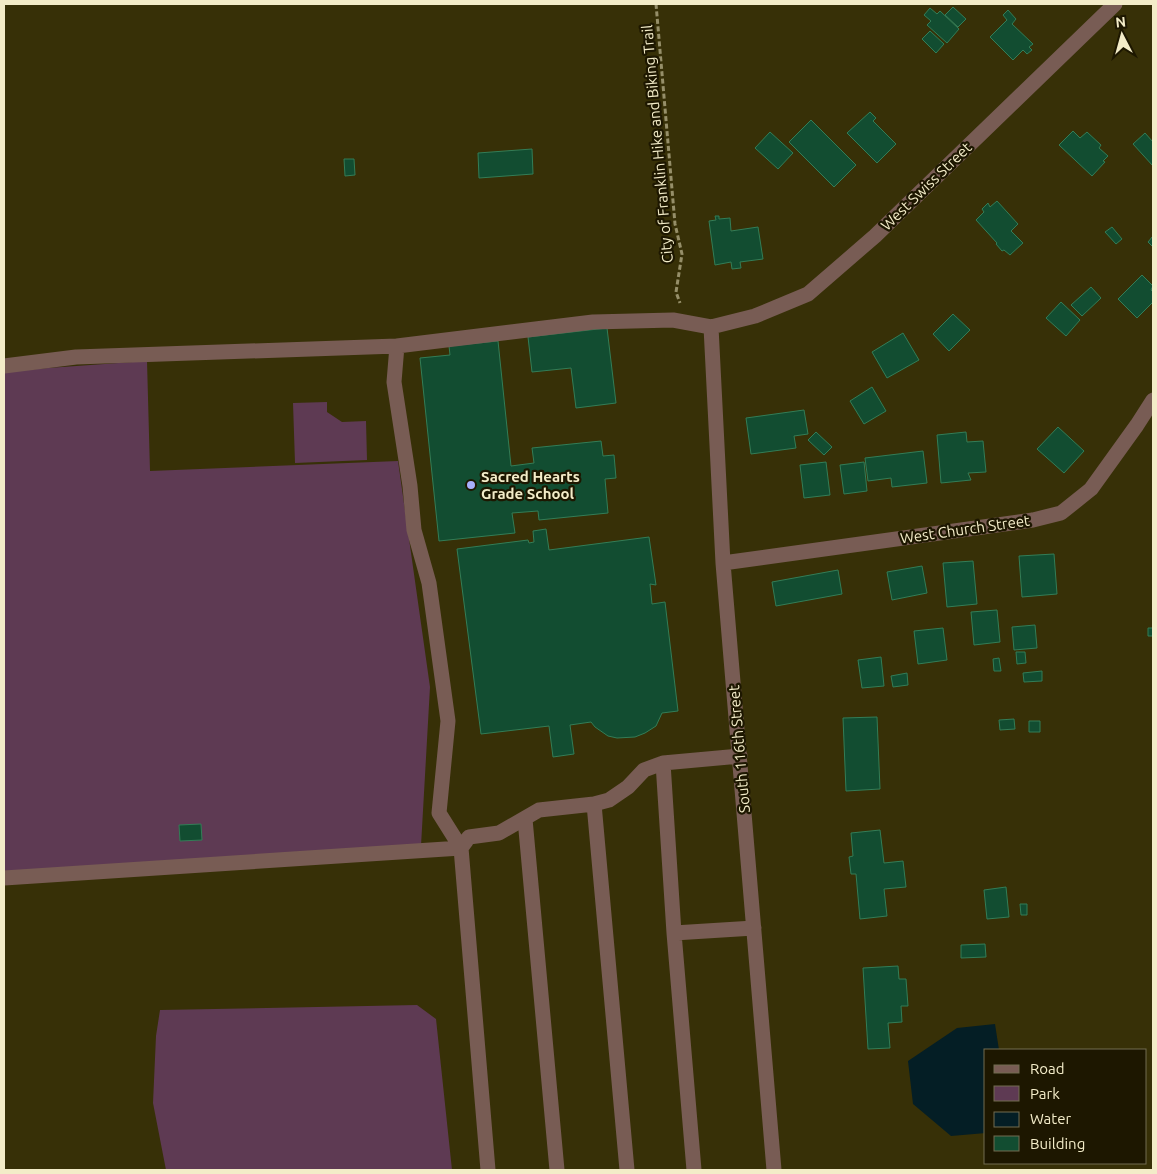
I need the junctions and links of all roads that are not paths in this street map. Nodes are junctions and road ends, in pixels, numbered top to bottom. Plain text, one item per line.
1 (1115, 4) edge
2 (711, 327) junction
3 (397, 346) junction
4 (4, 366) edge
5 (1153, 400) edge
6 (723, 563) junction
7 (740, 756) junction
8 (663, 763) junction
9 (594, 804) junction
10 (525, 819) junction
11 (461, 848) junction
12 (4, 878) edge
13 (754, 928) junction
14 (674, 933) junction
15 (488, 1170) edge
16 (557, 1170) edge
17 (627, 1170) edge
18 (694, 1170) edge
19 (770, 1170) edge

1 - 2 street, West Swiss Street
2 - 3 street
2 - 6 street, South 116th Street
3 - 4 street
3 - 11 street
5 - 6 street, West Church Street
6 - 7 street, South 116th Street
7 - 8 street
7 - 13 street, South 116th Street
8 - 9 street
8 - 14 street
9 - 10 street
9 - 17 street
10 - 11 street
10 - 16 street
11 - 12 street
11 - 15 street
13 - 14 street
13 - 19 street, South 116th Street
14 - 18 street

